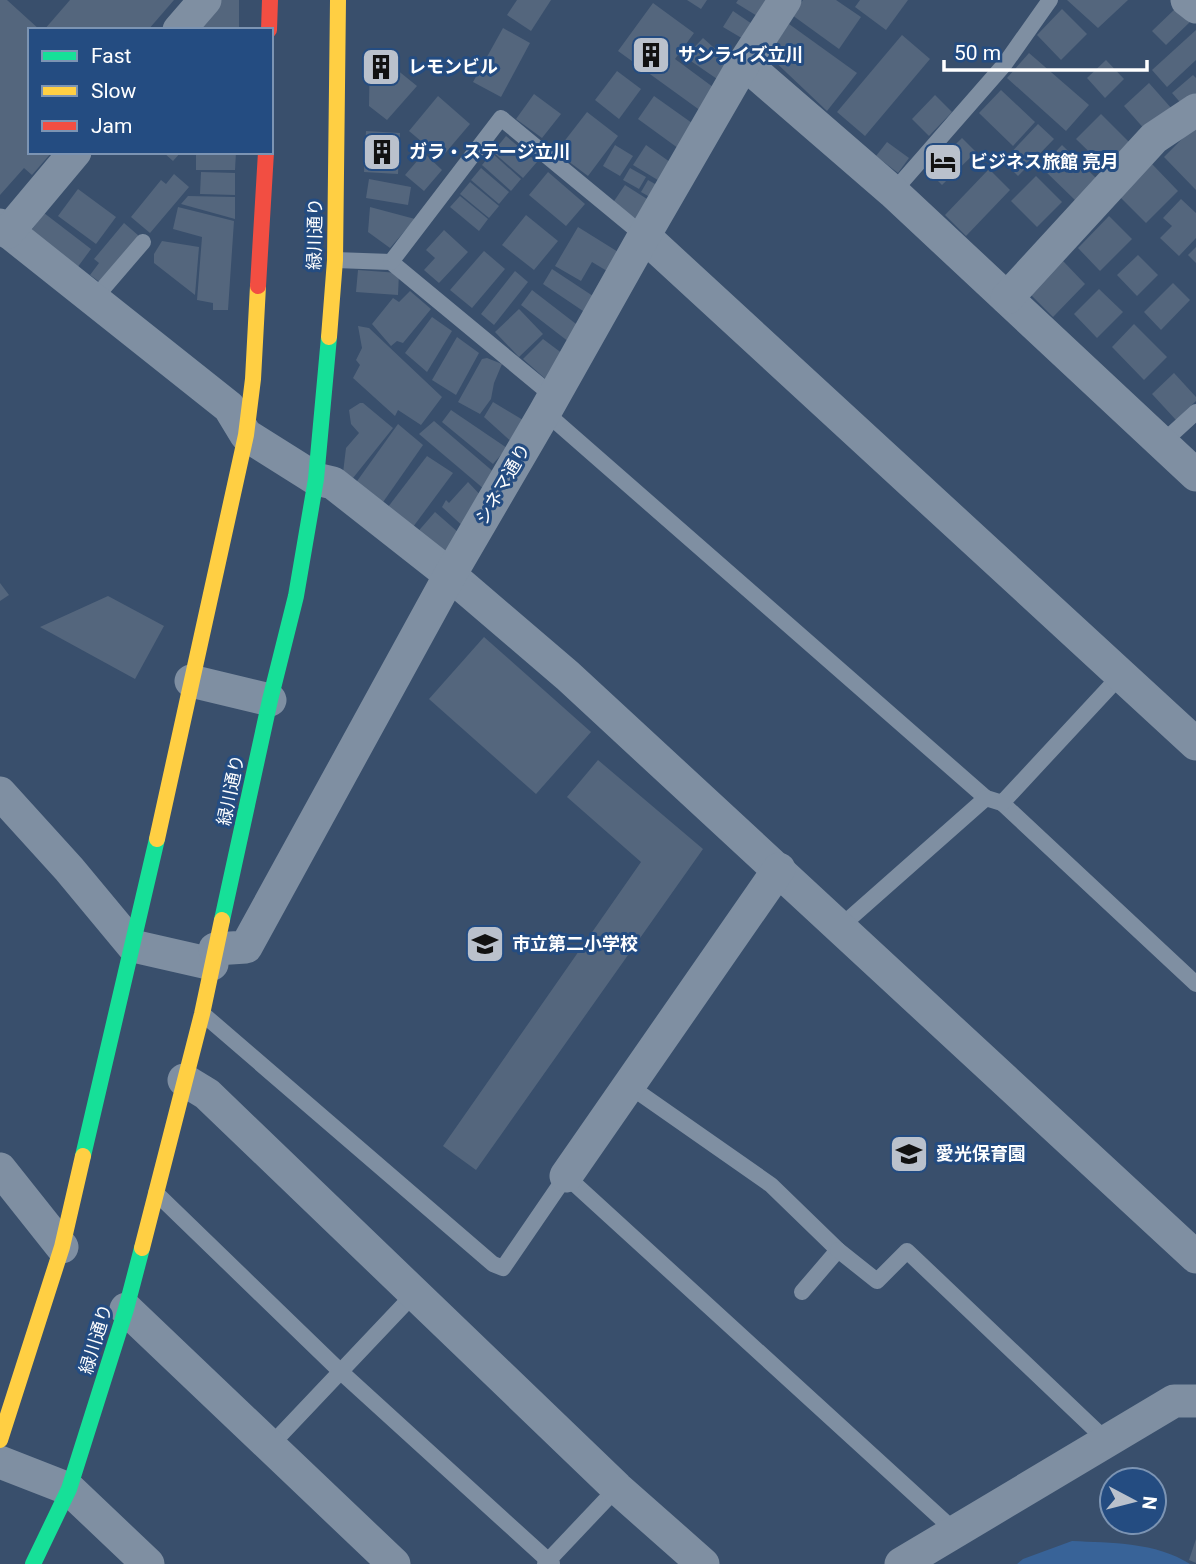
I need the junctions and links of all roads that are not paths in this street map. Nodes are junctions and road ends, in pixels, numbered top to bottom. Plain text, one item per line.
1 (205, 0) edge
2 (270, 0) edge
3 (338, 0) edge
4 (785, 0) edge
5 (1050, 0) edge
6 (1187, 0) edge
7 (1196, 7) edge
8 (181, 28) edge
9 (269, 28) edge
10 (744, 63) junction
11 (1196, 110) edge
12 (73, 154) edge
13 (266, 154) edge
14 (893, 192) junction
15 (4, 229) edge
16 (644, 236) junction
17 (144, 242) dead end
18 (335, 260) junction
19 (391, 262) junction
20 (1007, 298) junction
21 (94, 299) junction
22 (549, 404) junction
23 (1196, 412) edge
24 (246, 435) junction
25 (1162, 443) junction
26 (1196, 475) edge
27 (316, 479) junction
28 (450, 575) junction
29 (1120, 676) junction
30 (191, 681) junction
31 (270, 700) junction
32 (1196, 744) edge
33 (0, 793) edge
34 (986, 798) junction
35 (1002, 803) junction
36 (779, 869) junction
37 (840, 927) junction
38 (133, 946) junction
39 (214, 957) junction
40 (1196, 984) edge
41 (202, 1014) junction
42 (184, 1080) junction
43 (628, 1085) junction
44 (0, 1169) edge
45 (566, 1176) junction
46 (155, 1191) junction
47 (62, 1247) junction
48 (838, 1250) junction
49 (1196, 1257) edge
50 (802, 1292) dead end
51 (415, 1293) junction
52 (126, 1309) junction
53 (341, 1372) junction
54 (1196, 1401) edge
55 (0, 1440) edge
56 (1107, 1441) junction
57 (270, 1446) junction
58 (0, 1462) edge
59 (617, 1488) junction
60 (69, 1489) junction
61 (956, 1532) junction
62 (390, 1563) edge
63 (549, 1563) edge
64 (33, 1564) edge
65 (148, 1564) edge
66 (703, 1564) edge
67 (901, 1564) edge

1 - 8 street
2 - 9 street
3 - 18 street, 緑川通り
4 - 10 street, シネマ通り
5 - 14 lane
6 - 7 street
10 - 14 street
10 - 16 street, シネマ通り
11 - 20 street
12 - 15 street
13 - 24 street
14 - 20 street
15 - 21 street
16 - 19 lane
16 - 22 street, シネマ通り
16 - 29 street
17 - 21 lane
18 - 19 lane
18 - 27 street, 緑川通り
19 - 22 lane
20 - 25 street
21 - 24 street
22 - 28 street, シネマ通り
22 - 34 lane
23 - 25 lane
24 - 27 street
24 - 30 street
25 - 26 street
27 - 28 street
27 - 31 street, 緑川通り
28 - 36 street
28 - 39 street, シネマ通り
29 - 32 street
29 - 35 lane
30 - 31 street
30 - 38 street
31 - 39 street, 緑川通り
33 - 38 street
34 - 35 lane
34 - 37 lane
35 - 40 lane
36 - 37 street
36 - 43 street
37 - 49 street
38 - 39 street
38 - 47 street
39 - 41 street, 緑川通り
41 - 42 street, 緑川通り
41 - 45 lane
42 - 46 street, 緑川通り
42 - 51 street
43 - 45 street
43 - 48 lane
44 - 47 street
45 - 61 lane
46 - 52 street, 緑川通り
46 - 53 lane
47 - 55 street
48 - 50 lane
48 - 56 lane
51 - 53 lane
51 - 59 street
52 - 57 street
52 - 60 street, 緑川通り
53 - 57 lane
53 - 63 lane
54 - 56 street
56 - 61 street
57 - 62 street
58 - 60 street
59 - 63 lane
59 - 66 street
60 - 64 street, 緑川通り
60 - 65 street
61 - 67 street

